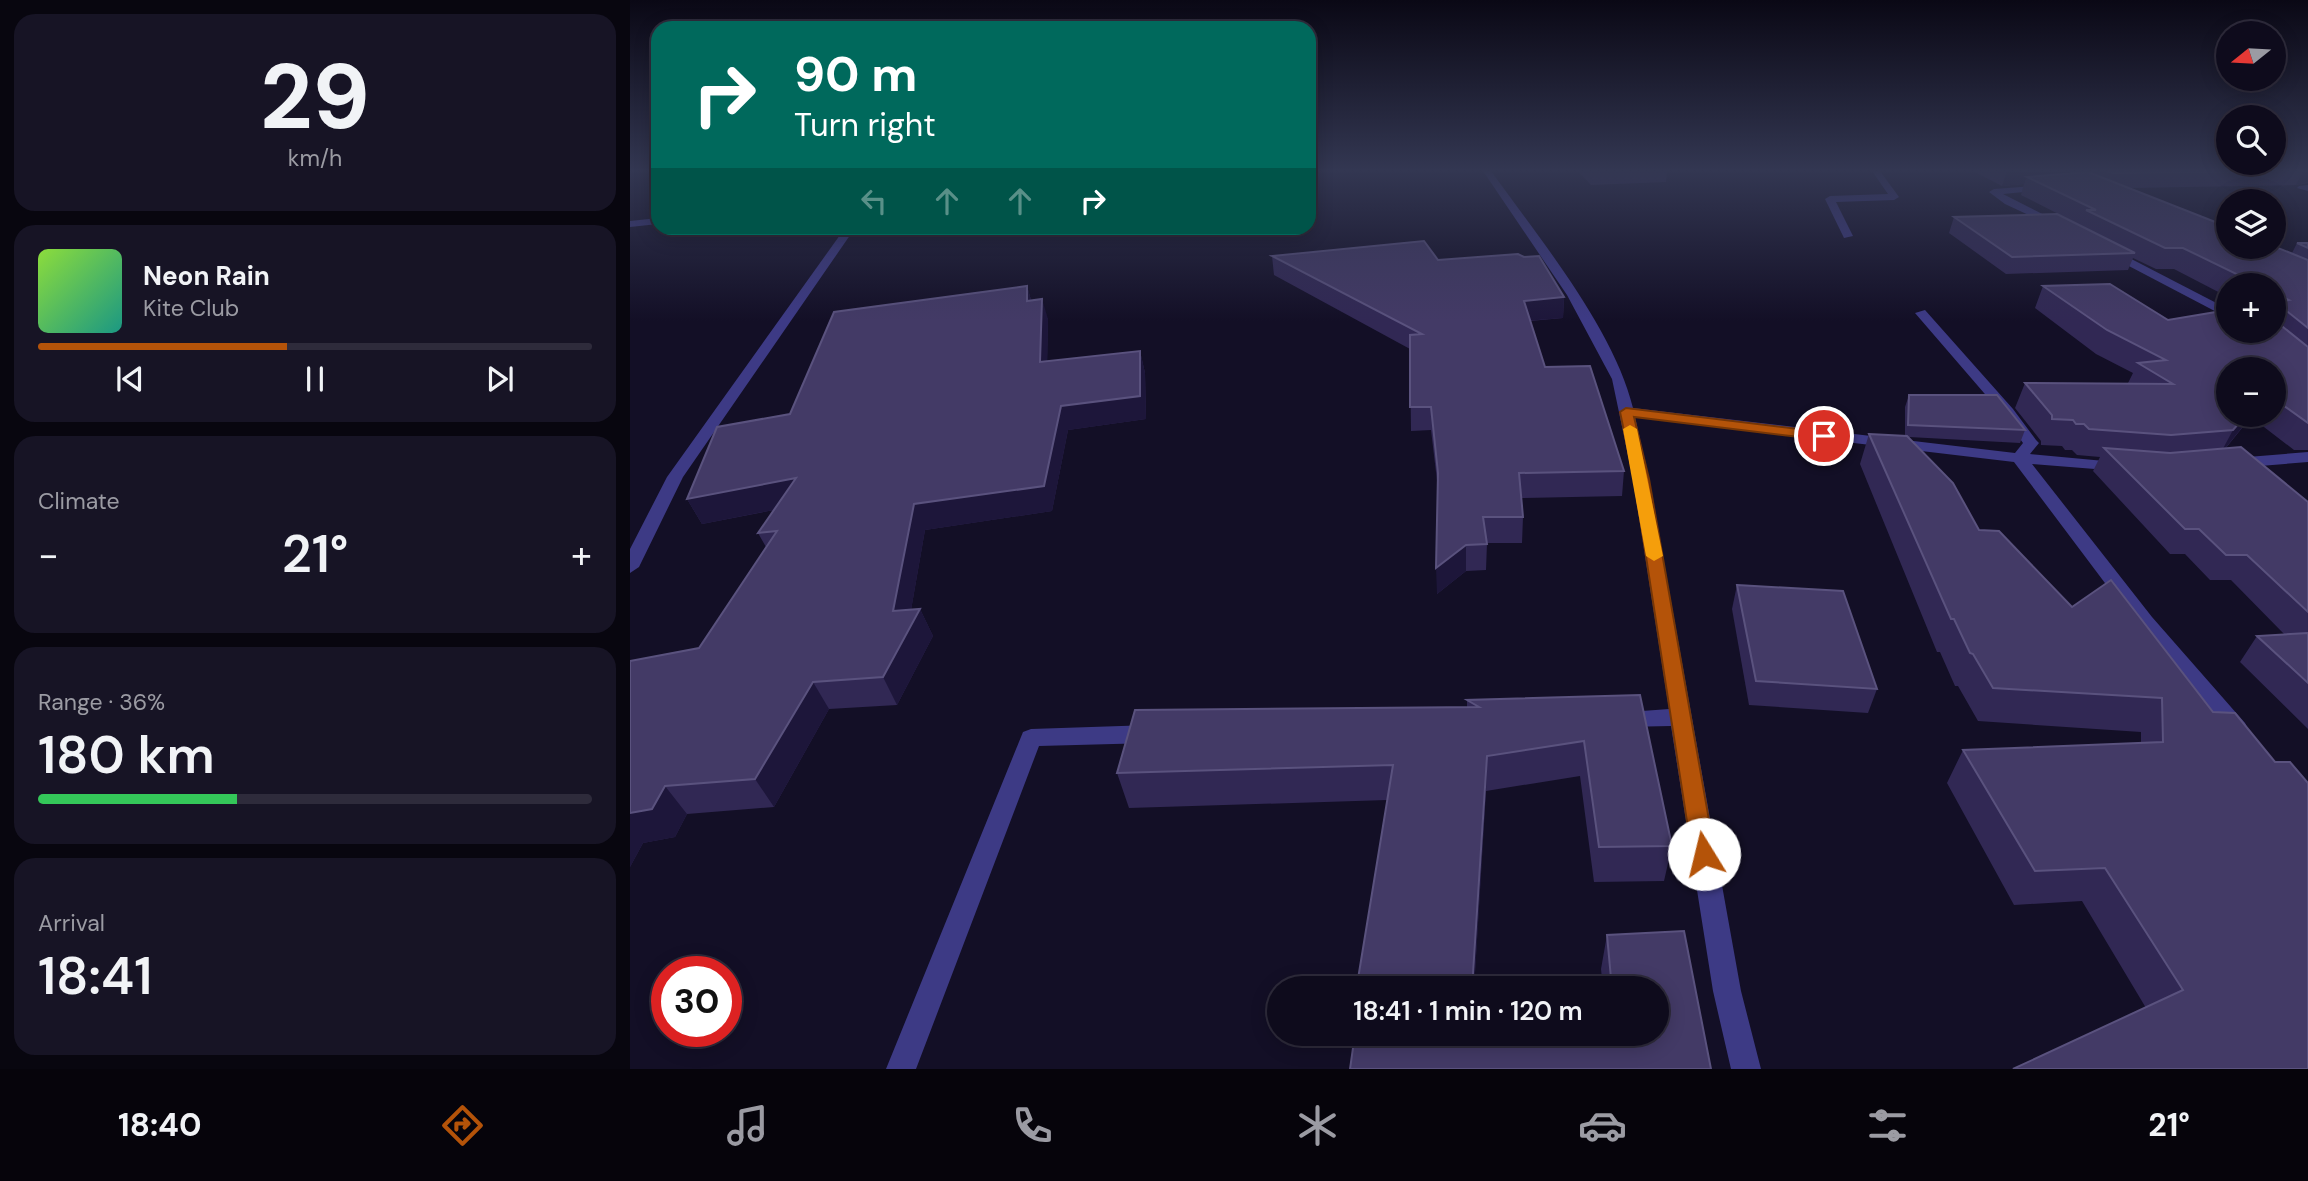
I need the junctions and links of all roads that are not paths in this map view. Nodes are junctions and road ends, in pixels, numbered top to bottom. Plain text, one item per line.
1 (1522, 221) edge
2 (1840, 221) edge
3 (2046, 221) edge
4 (651, 222) edge
5 (630, 224) edge
6 (2065, 230) edge
7 (845, 235) edge
8 (1847, 236) dead end
9 (2100, 247) edge
10 (2216, 308) edge
11 (1921, 313) dead end
12 (1626, 412) junction
13 (2308, 457) edge
14 (2019, 458) junction
15 (2226, 463) edge
16 (2129, 467) edge
17 (648, 530) junction
18 (630, 533) edge
19 (630, 567) edge
20 (1681, 717) junction
21 (1598, 719) edge
22 (1169, 733) edge
23 (2254, 748) edge
24 (901, 1069) edge
25 (1746, 1069) edge

1 - 12 street
2 - 8 street
3 - 6 street
4 - 5 street
7 - 17 street
9 - 10 street
11 - 14 street
12 - 14 street
12 - 20 street
13 - 15 street
14 - 16 street
14 - 23 street
17 - 18 street
17 - 19 street
20 - 21 street
20 - 25 street
22 - 24 street

